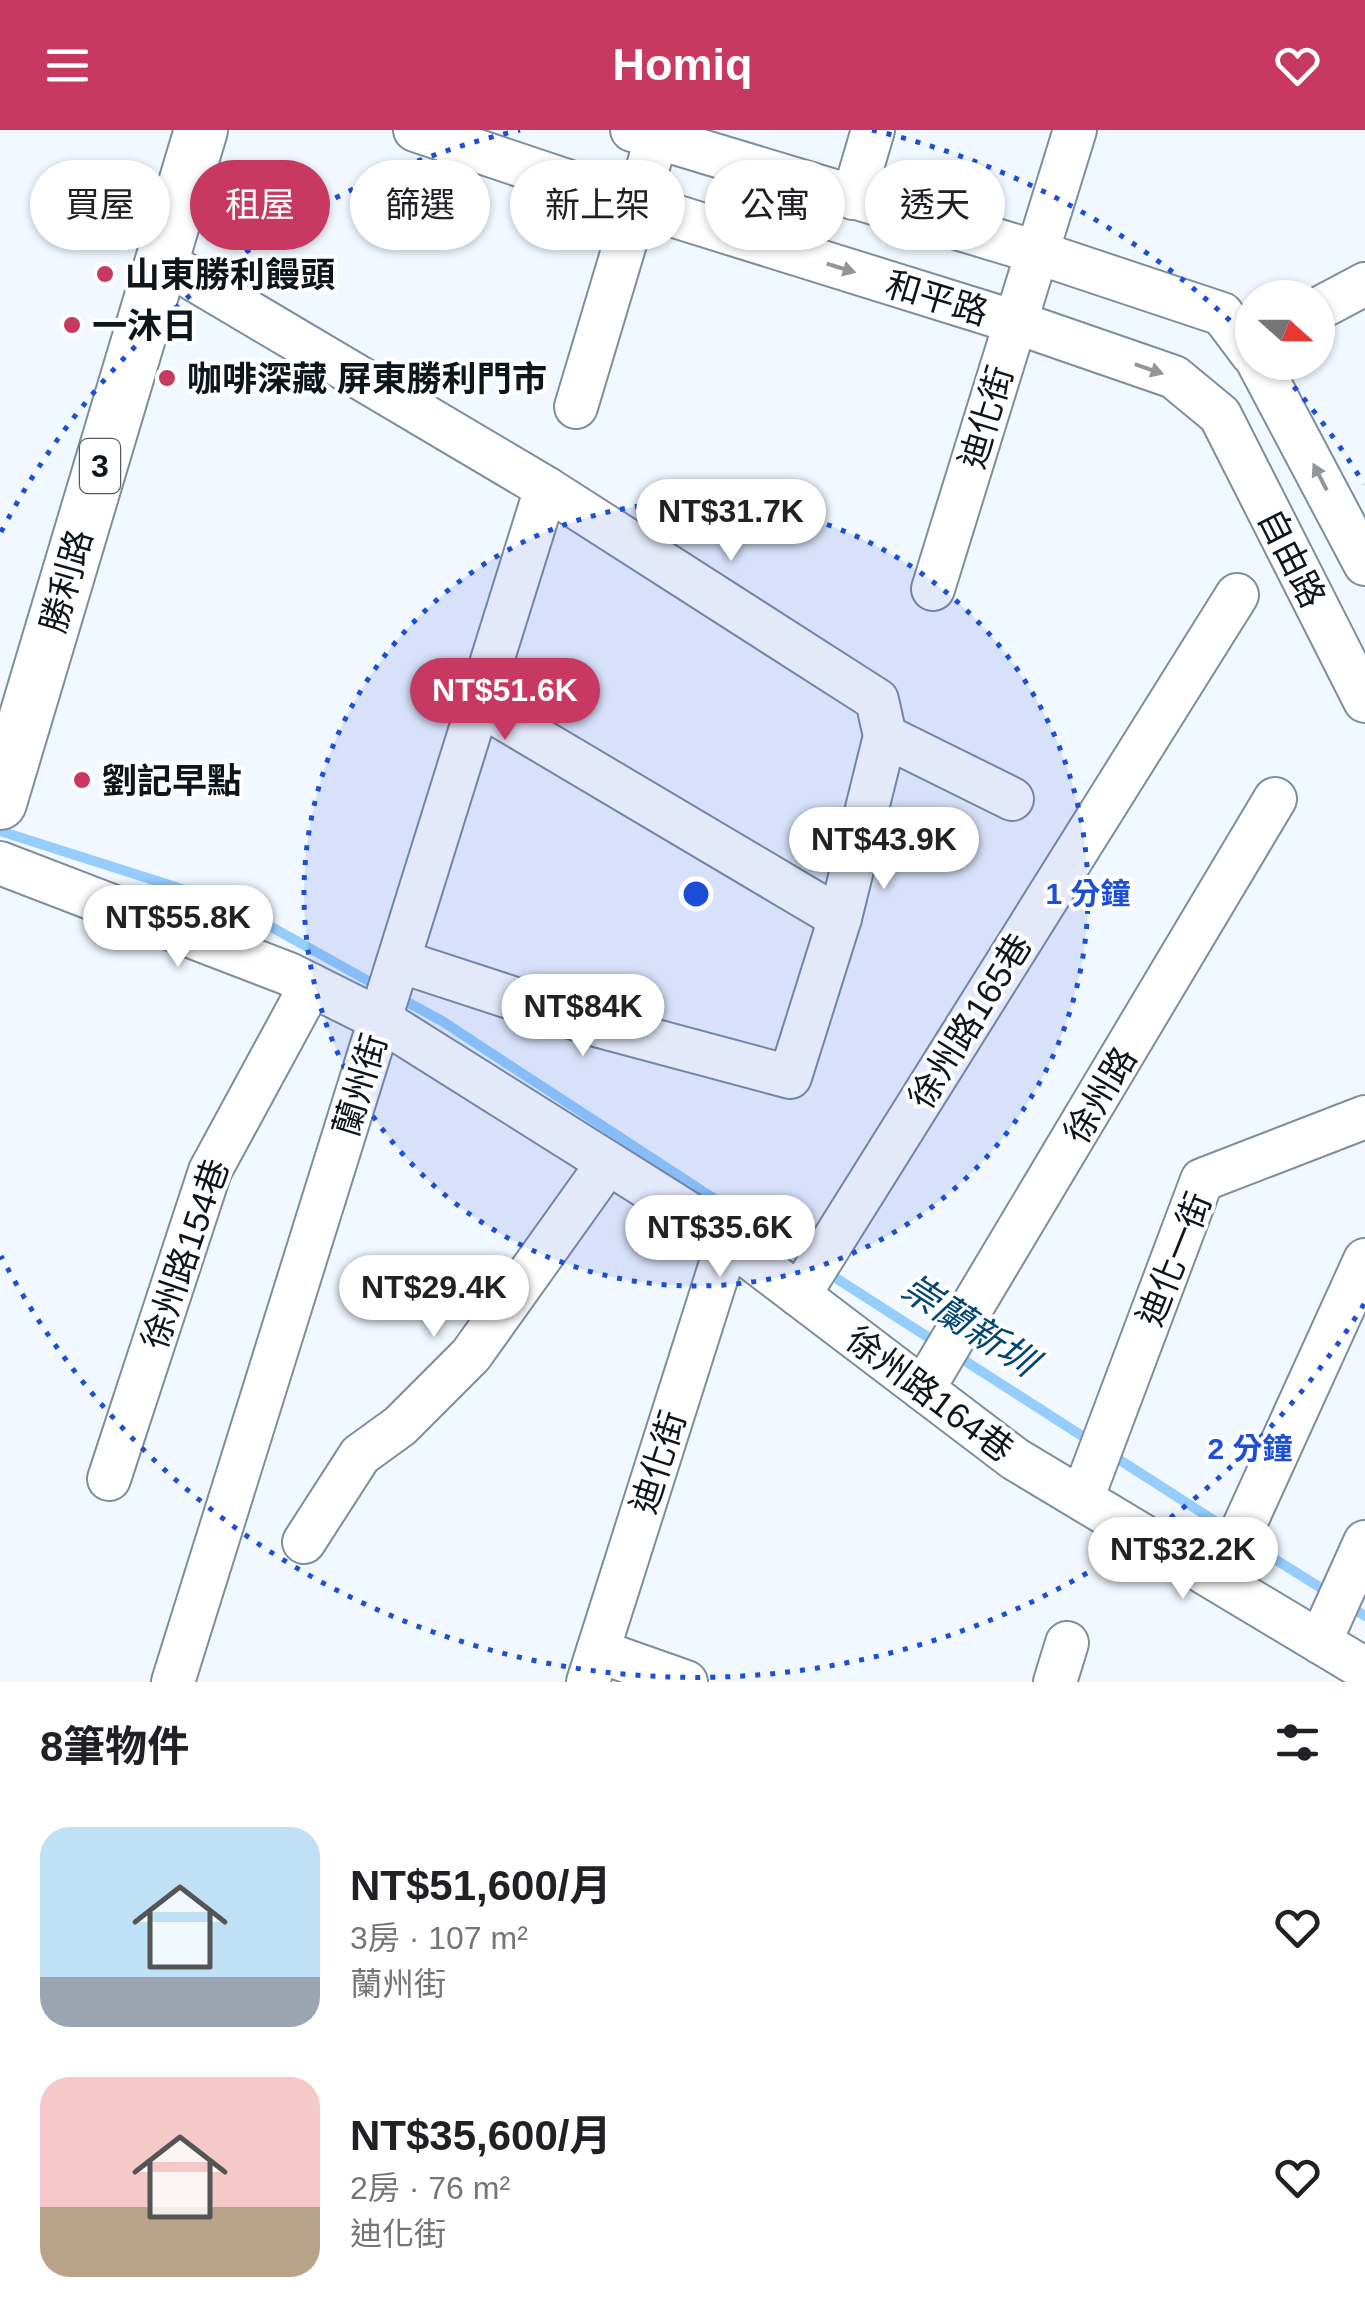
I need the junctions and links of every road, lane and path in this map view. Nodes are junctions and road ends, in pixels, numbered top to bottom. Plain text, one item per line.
1 (202, 130) edge
2 (415, 130) edge
3 (873, 130) edge
4 (1075, 130) edge
5 (649, 132) edge
6 (644, 160) edge
7 (510, 162) edge
8 (853, 198) junction
9 (685, 219) edge
10 (622, 250) edge
11 (1036, 252) junction
12 (160, 260) junction
13 (1365, 284) edge
14 (1335, 299) edge
15 (1015, 322) junction
16 (1235, 330) edge
17 (1269, 380) edge
18 (576, 407) dead end
19 (1220, 415) joint
20 (546, 488) junction
21 (1365, 564) edge
22 (933, 589) dead end
23 (1237, 595) dead end
24 (1365, 701) edge
25 (479, 704) junction
26 (881, 718) junction
27 (1012, 798) dead end
28 (1276, 800) dead end
29 (0, 804) edge
30 (0, 863) edge
31 (840, 918) junction
32 (311, 985) junction
33 (390, 992) junction
34 (1365, 1117) edge
35 (608, 1163) junction
36 (728, 1241) junction
37 (1365, 1260) edge
38 (811, 1275) junction
39 (940, 1363) junction
40 (1095, 1465) junction
41 (109, 1479) dead end
42 (304, 1542) dead end
43 (1365, 1542) edge
44 (1233, 1551) junction
45 (1333, 1614) junction
46 (593, 1666) edge
47 (1365, 1669) edge
48 (173, 1682) edge
49 (686, 1682) edge

1 - 12 main road, 勝利路 / 3
2 - 7 street, 和平路
3 - 8 street
4 - 11 street, 迪化街
5 - 6 street
5 - 8 street, 和平路
8 - 11 street, 和平路
9 -> 15 street, 和平路
10 - 18 street
11 - 15 street, 迪化街
11 - 16 street, 和平路
12 - 20 street
12 - 29 main road, 勝利路 / 3
13 - 14 street
15 -> 19 street, 和平路
15 - 22 street, 迪化街
21 -> 17 street, 自由路
19 - 24 street, 自由路
20 - 25 street, 蘭州街
20 - 26 street
23 - 38 street, 徐州路165巷
25 - 31 street
25 - 33 street, 蘭州街
26 - 27 street
26 - 31 street
28 - 39 street, 徐州路
30 - 32 street
31 - 33 street
32 - 33 street
32 - 41 street, 徐州路154巷
33 - 35 street, 徐州路164巷
33 - 48 street, 蘭州街
34 - 40 street, 迪化一街
35 - 36 street, 徐州路164巷
35 - 42 street
36 - 38 street, 徐州路164巷
36 - 46 street, 迪化街
37 - 44 street
38 - 39 street, 徐州路164巷
39 - 40 street, 徐州路164巷
40 - 44 street, 徐州路164巷
43 - 45 street
44 - 45 street, 徐州路164巷
45 - 47 street, 徐州路164巷
46 - 49 street

